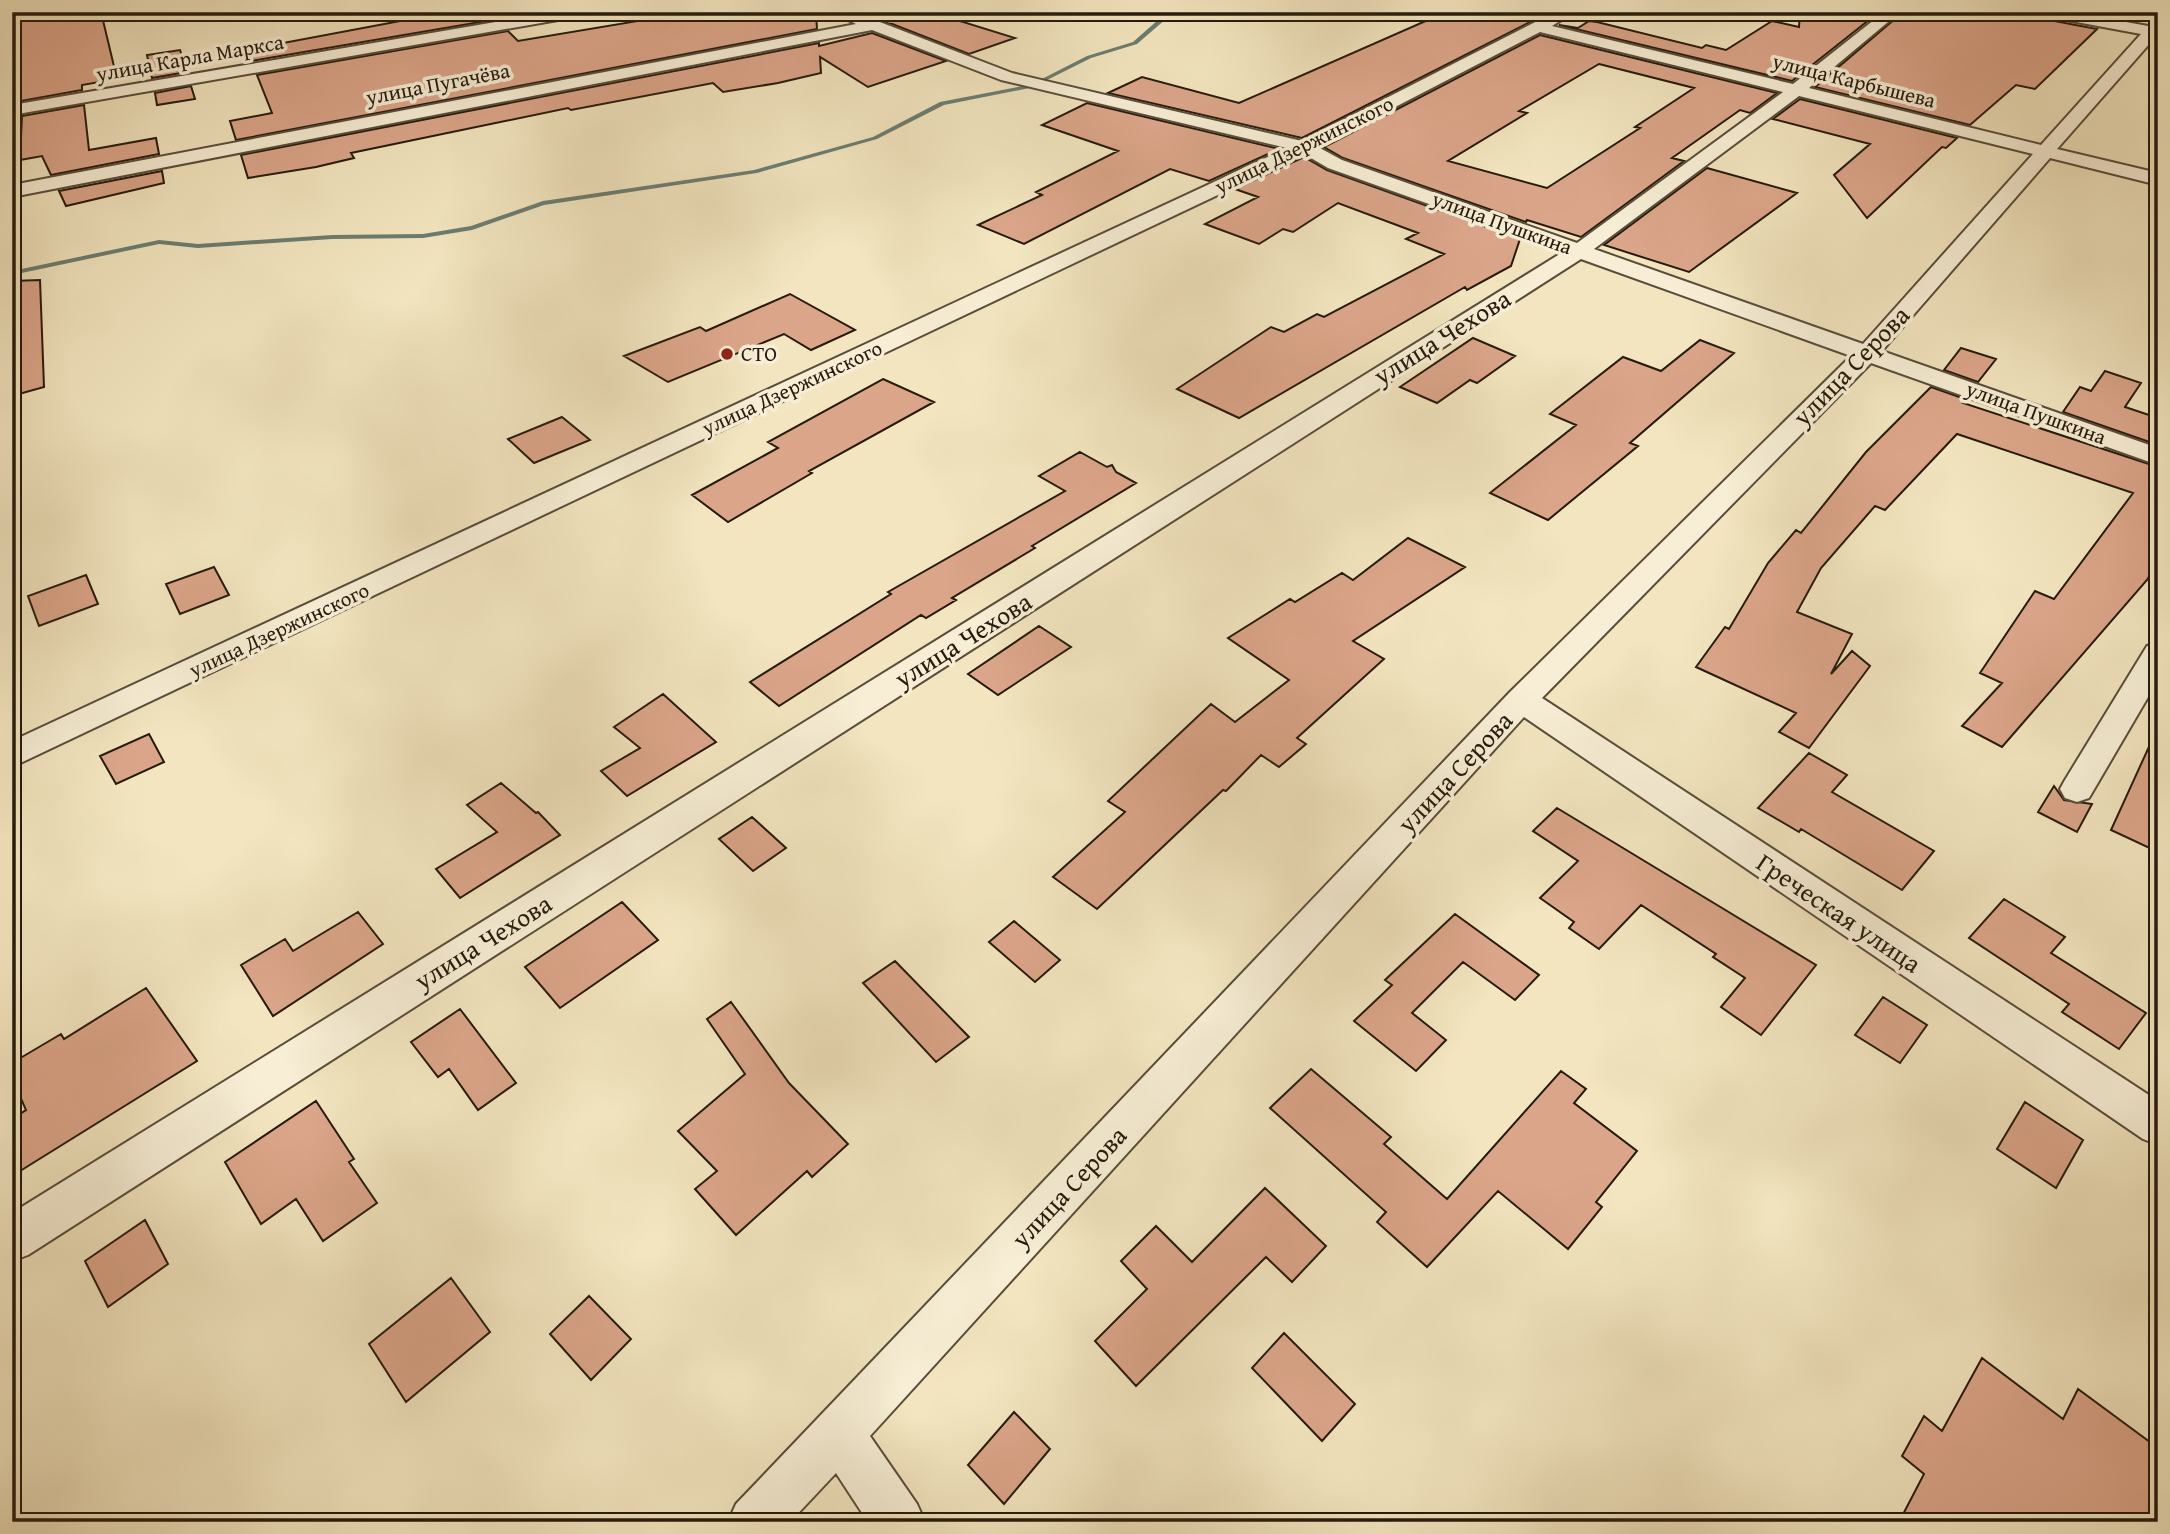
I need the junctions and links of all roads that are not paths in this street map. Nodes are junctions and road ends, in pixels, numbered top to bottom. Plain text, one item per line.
1 (581, 12) edge
2 (840, 12) edge
3 (1567, 12) edge
4 (1893, 12) edge
5 (2044, 12) edge
6 (873, 25) junction
7 (1539, 27) junction
8 (2154, 28) edge
9 (1796, 90) junction
10 (12, 110) edge
11 (1304, 147) junction
12 (2045, 151) junction
13 (2158, 178) edge
14 (12, 191) edge
15 (1579, 251) junction
16 (1868, 352) junction
17 (2158, 457) edge
18 (2158, 653) edge
19 (1521, 700) junction
20 (12, 755) edge
21 (2077, 789) dead end
22 (2158, 1125) edge
23 (12, 1239) edge
24 (839, 1434) junction
25 (754, 1522) edge
26 (899, 1522) edge

1 - 10 street, улица Карла Маркса
2 - 6 street, улица Пушкина
3 - 7 street, улица Дзержинского
4 - 9 street, улица Чехова
5 - 8 street
6 - 11 street, улица Пушкина
6 - 14 street, улица Пугачёва
7 - 9 street, улица Карбышева
7 - 11 street, улица Дзержинского
8 - 12 street, улица Серова
9 - 12 street, улица Карбышева
9 - 15 street, улица Чехова
11 - 15 street, улица Пушкина
11 - 20 street, улица Дзержинского
12 - 13 street, улица Карбышева
12 - 16 street, улица Серова
15 - 16 street, улица Пушкина
15 - 23 street, улица Чехова
16 - 17 street, улица Пушкина
16 - 19 street, улица Серова
18 - 21 street
19 - 22 street, Греческая улица
19 - 24 street, улица Серова
24 - 25 street, улица Серова
24 - 26 street

